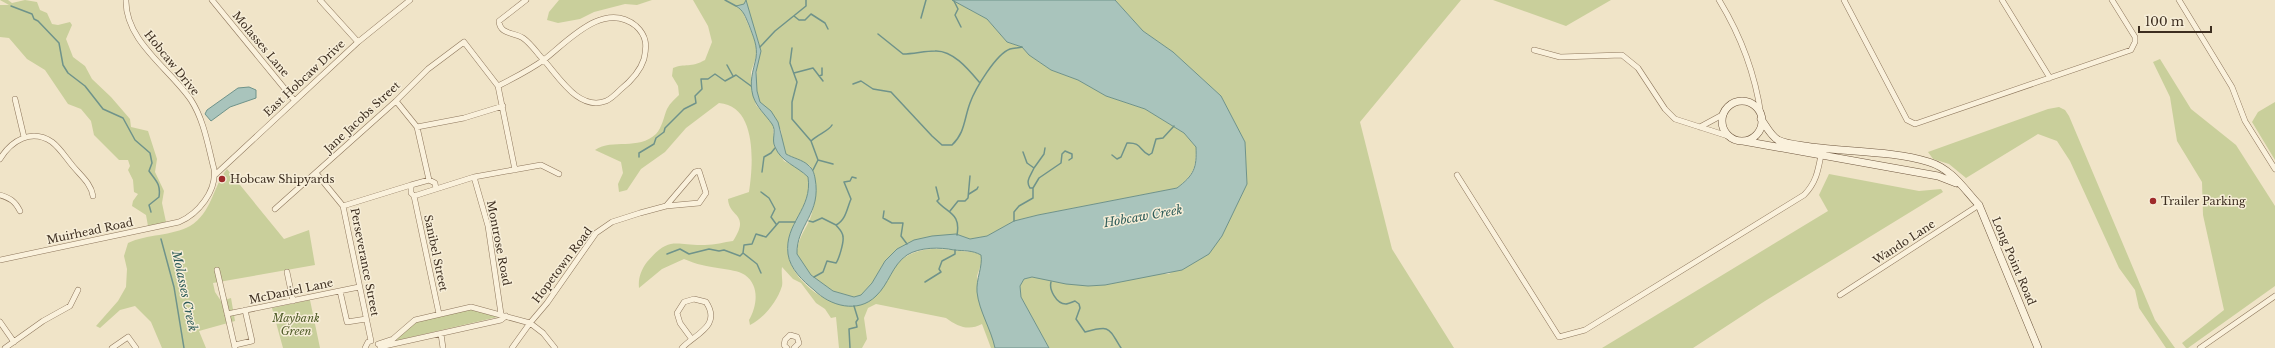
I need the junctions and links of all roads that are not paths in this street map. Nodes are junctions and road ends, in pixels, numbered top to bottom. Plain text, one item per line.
1 (126, 0) edge
2 (212, 0) edge
3 (320, 0) edge
4 (410, 0) edge
5 (526, 0) edge
6 (1719, 0) edge
7 (1844, 0) edge
8 (2002, 0) edge
9 (2112, 0) edge
10 (2179, 0) edge
11 (358, 42) junction
12 (1534, 50) dead end
13 (544, 60) junction
14 (2050, 78) junction
15 (498, 86) junction
16 (15, 99) dead end
17 (294, 100) junction
18 (396, 101) junction
19 (503, 106) junction
20 (1724, 114) junction
21 (1761, 117) junction
22 (417, 127) junction
23 (1699, 127) junction
24 (24, 137) junction
25 (1731, 137) junction
26 (1743, 141) junction
27 (1821, 155) junction
28 (0, 159) edge
29 (2275, 169) edge
30 (515, 170) junction
31 (316, 173) junction
32 (559, 174) dead end
33 (1457, 175) dead end
34 (215, 176) junction
35 (474, 177) junction
36 (429, 180) junction
37 (411, 185) junction
38 (1964, 186) junction
39 (436, 189) junction
40 (0, 195) edge
41 (93, 196) dead end
42 (414, 196) junction
43 (1979, 205) junction
44 (343, 206) junction
45 (666, 206) junction
46 (274, 209) dead end
47 (20, 211) dead end
48 (0, 260) edge
49 (217, 270) dead end
50 (287, 272) dead end
51 (359, 287) junction
52 (78, 290) dead end
53 (340, 291) junction
54 (1840, 295) dead end
55 (2275, 296) edge
56 (293, 301) junction
57 (245, 310) junction
58 (227, 314) junction
59 (439, 314) junction
60 (504, 315) junction
61 (366, 319) junction
62 (0, 322) edge
63 (530, 323) junction
64 (441, 334) junction
65 (691, 338) junction
66 (371, 341) junction
67 (14, 342) junction
68 (235, 347) edge
69 (379, 347) edge
70 (5, 348) edge
71 (112, 348) edge
72 (136, 348) edge
73 (365, 348) edge
74 (443, 348) edge
75 (512, 348) edge
76 (555, 348) edge
77 (682, 348) edge
78 (787, 348) edge
79 (794, 348) edge
80 (2038, 348) edge
81 (2200, 348) edge

1 - 34 street, Hobcaw Drive
2 - 17 street, Molasses Lane
3 - 11 street
4 - 11 street, East Hobcaw Drive
5 - 13 street
6 - 21 street
7 - 14 street
8 - 14 street
9 - 14 street
10 - 29 street
11 - 17 street, East Hobcaw Drive
12 - 23 street
13 - 13 street
13 - 15 street
15 - 18 street, Jane Jacobs Street
15 - 19 street
16 - 24 street
17 - 34 street, East Hobcaw Drive
18 - 22 street
18 - 31 street, Jane Jacobs Street
19 - 22 street
19 - 30 street
20 - 21 main road
20 - 23 street
20 - 25 main road
21 - 26 main road
21 - 38 main road, Long Point Road
22 - 36 street
23 - 25 street
24 - 28 street
24 - 41 street
25 - 26 main road
26 - 27 main road
27 - 33 street
27 - 38 main road
30 - 32 street
30 - 35 street
31 - 44 street, Perseverance Street
31 - 46 street, Jane Jacobs Street
34 - 48 street, Muirhead Road
35 - 39 street
35 - 60 street, Montrose Road
36 - 37 street
36 - 39 street
37 - 42 street, Sanibel Street
37 - 44 street
38 - 43 main road, Long Point Road
39 - 42 street
40 - 47 street
42 - 59 street, Sanibel Street
43 - 54 street, Wando Lane
43 - 80 main road, Long Point Road
44 - 51 street, Perseverance Street
45 - 45 street, Hopetown Road
45 - 63 street, Hopetown Road
49 - 58 street
50 - 56 street
51 - 53 street, McDaniel Lane
51 - 61 street, Perseverance Street
52 - 67 street
53 - 56 street, McDaniel Lane
53 - 61 street
55 - 81 street
56 - 57 street, McDaniel Lane
57 - 58 street, McDaniel Lane
57 - 68 street
58 - 68 street
59 - 60 street
59 - 69 street
60 - 63 street
60 - 64 street
61 - 66 street, Perseverance Street
62 - 67 street
63 - 75 street, Hopetown Road
63 - 76 street
64 - 69 street
64 - 74 street
65 - 65 street
65 - 77 street
66 - 69 street
66 - 73 street
67 - 70 street
71 - 72 street
78 - 79 street

